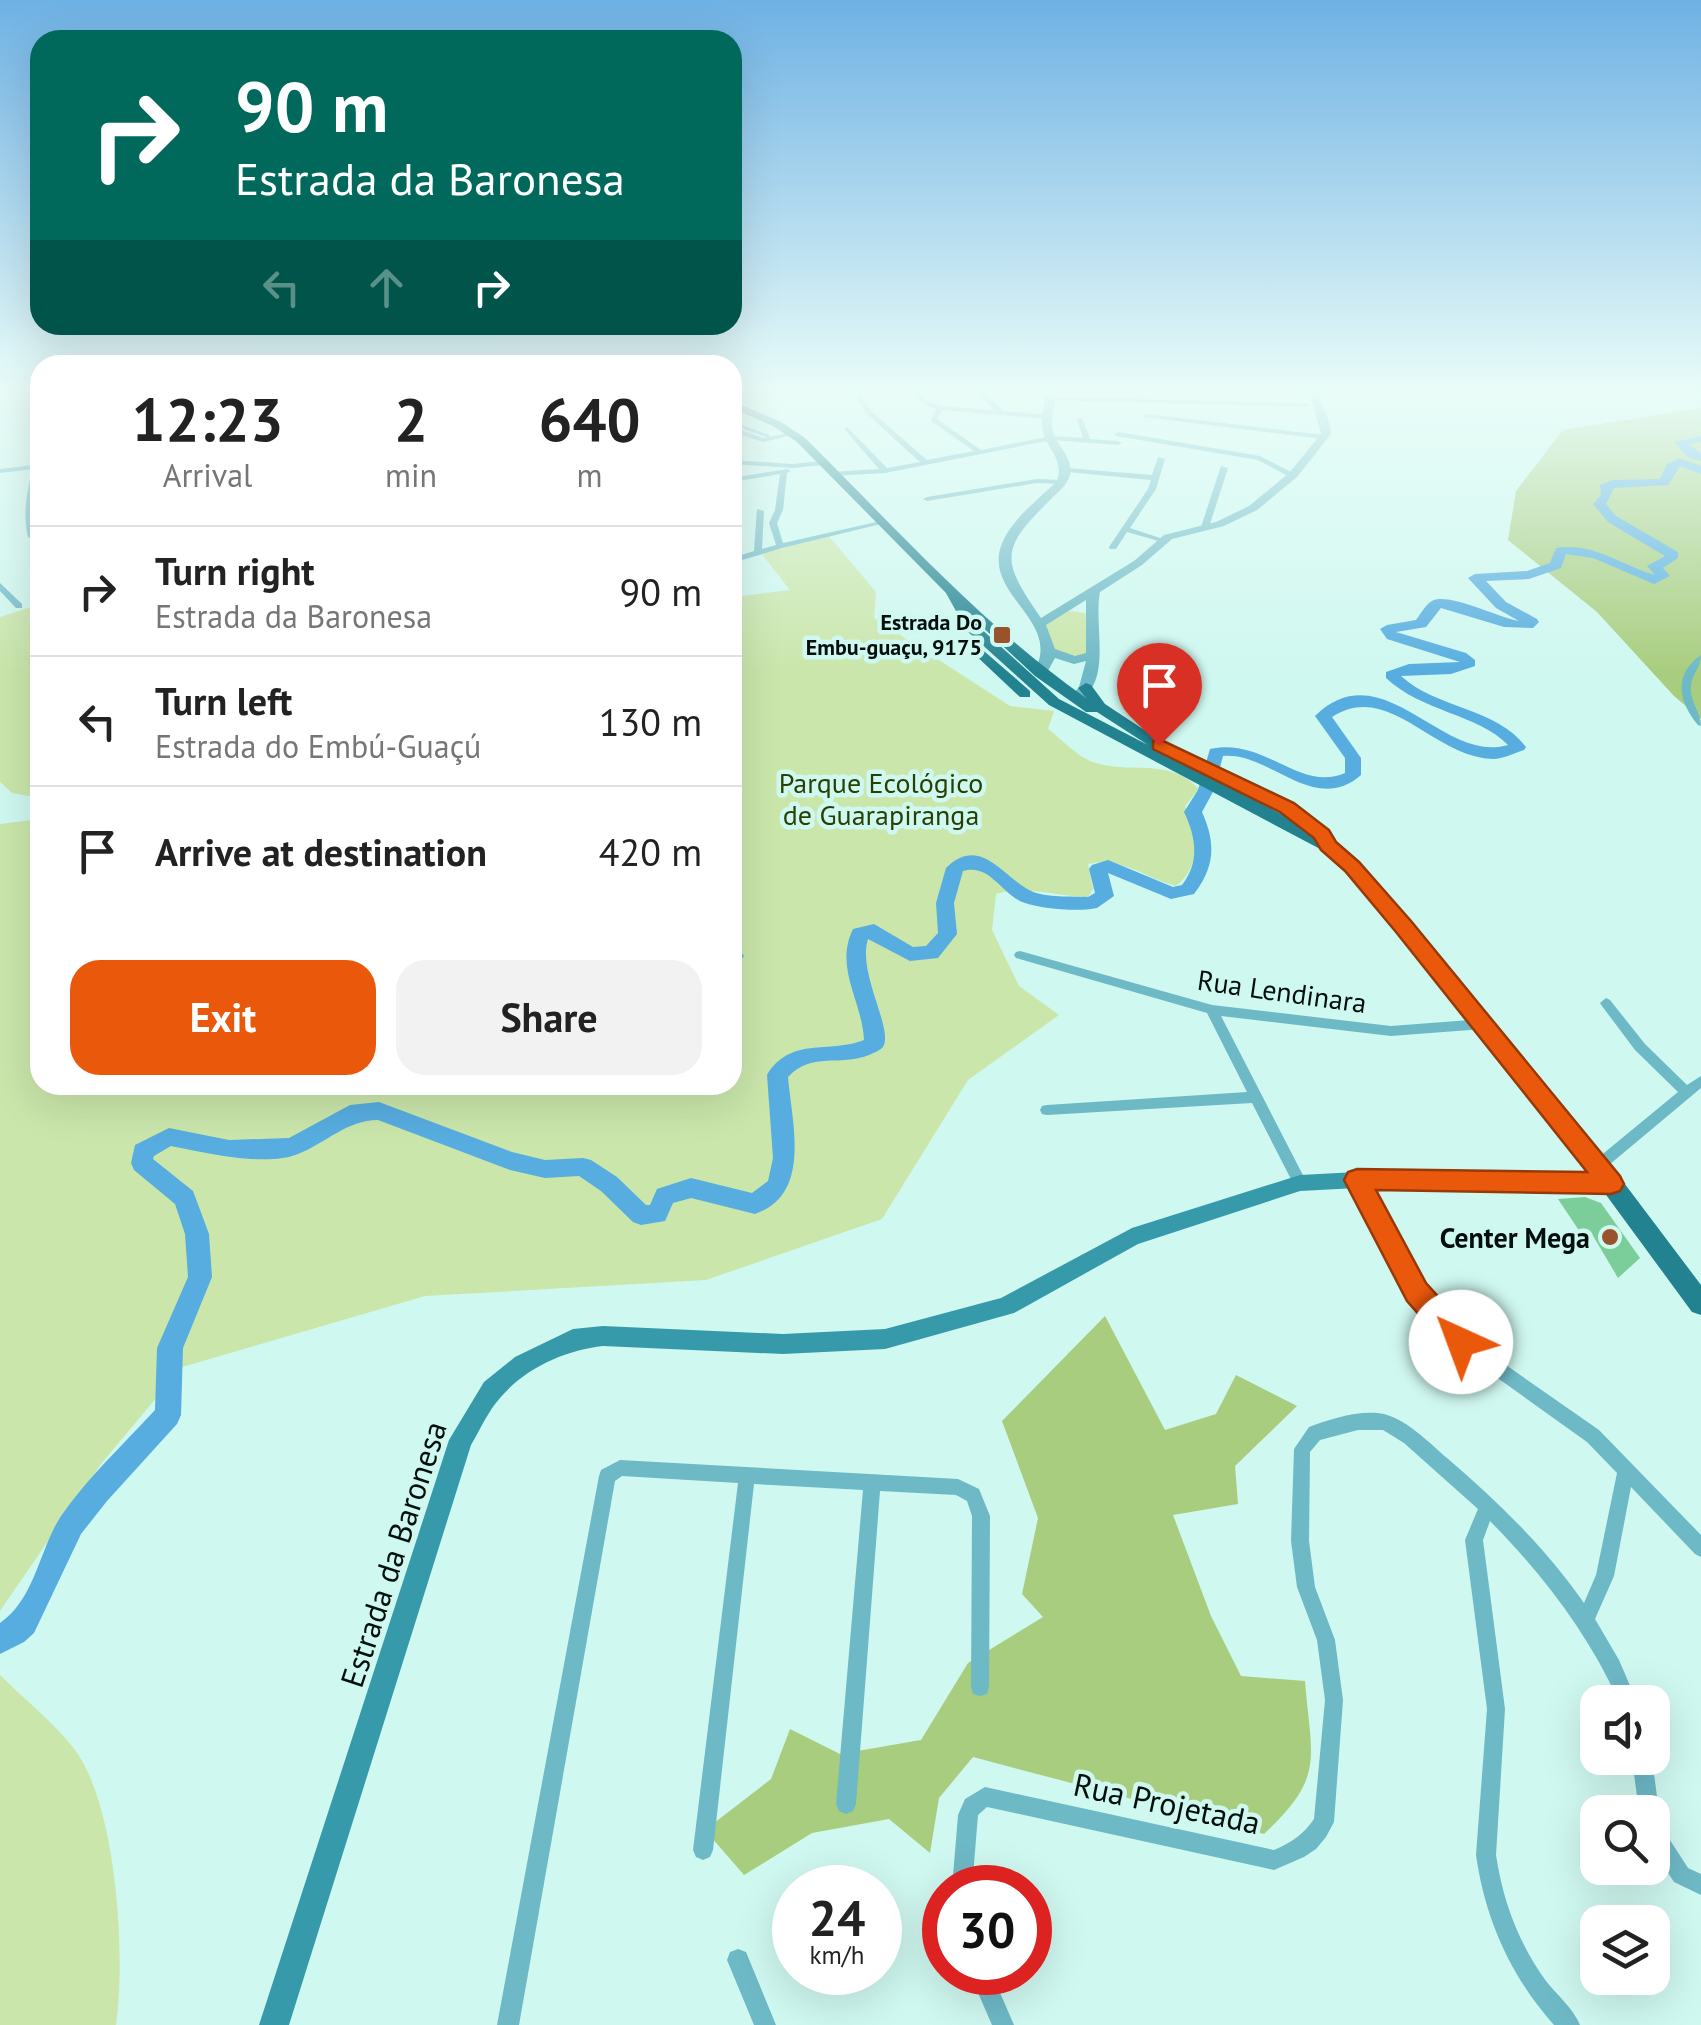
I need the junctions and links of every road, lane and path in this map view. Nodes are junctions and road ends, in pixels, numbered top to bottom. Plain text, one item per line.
1 (782, 484) edge
2 (842, 484) edge
3 (1028, 484) edge
4 (1061, 484) edge
5 (1153, 484) edge
6 (1219, 484) edge
7 (1283, 484) edge
8 (927, 499) dead end
9 (30, 506) edge
10 (760, 511) dead end
11 (881, 523) junction
12 (1206, 527) junction
13 (1126, 528) junction
14 (30, 532) edge
15 (1162, 540) junction
16 (780, 546) junction
17 (1113, 547) dead end
18 (758, 552) junction
19 (742, 558) edge
20 (0, 586) edge
21 (952, 591) junction
22 (1094, 591) junction
23 (1025, 602) junction
24 (19, 606) dead end
25 (1059, 609) junction
26 (1090, 614) junction
27 (1039, 624) junction
28 (972, 628) junction
29 (1051, 652) junction
30 (1094, 655) junction
31 (1701, 658) edge
32 (1034, 677) junction
33 (1081, 694) junction
34 (1054, 702) junction
35 (1701, 724) edge
36 (1163, 751) junction
37 (1020, 954) dead end
38 (1606, 1003) dead end
39 (1212, 1010) junction
40 (1484, 1024) junction
41 (1701, 1081) edge
42 (1687, 1094) junction
43 (1257, 1098) junction
44 (1047, 1110) dead end
45 (1357, 1180) junction
46 (1601, 1182) junction
47 (1300, 1183) junction
48 (1701, 1304) edge
49 (1626, 1469) junction
50 (747, 1475) junction
51 (872, 1482) junction
52 (1487, 1507) junction
53 (1701, 1548) edge
54 (1585, 1622) junction
55 (1619, 1685) edge
56 (980, 1687) dead end
57 (846, 1804) dead end
58 (703, 1850) dead end
59 (1670, 1858) edge
60 (964, 1865) edge
61 (1701, 1885) edge
62 (738, 1960) dead end
63 (990, 1995) edge
64 (274, 2025) edge
65 (508, 2025) edge
66 (766, 2025) edge
67 (1003, 2025) edge
68 (1569, 2025) edge

1 - 16 street
2 - 11 main road
3 - 8 street
4 - 23 street
5 - 13 street
6 - 12 street
7 - 12 street
9 - 14 street
10 - 18 street
11 - 16 street
11 - 21 main road
12 - 15 street
13 - 15 street
13 - 17 street
15 - 22 street
16 - 18 street
18 - 19 street
20 - 24 street
21 - 28 main road
21 - 32 main road
22 - 25 street
22 - 26 street
23 - 25 street
23 - 27 street
25 - 26 street
25 - 27 street
26 - 30 street
27 - 29 street
28 - 32 main road
28 - 34 main road
29 - 30 street
29 - 32 street
30 - 33 street
31 - 35 street
32 - 33 main road
32 - 34 main road
33 - 34 main road
33 - 36 main road
34 - 36 main road
36 - 40 main road
37 - 39 street, Rua Lendinara
38 - 42 street
39 - 40 street, Rua Lendinara
39 - 43 street
40 - 46 main road
41 - 42 street
42 - 46 street
43 - 44 street
43 - 47 street
45 - 46 main road, Estrada da Baronesa
45 - 47 main road, Estrada da Baronesa
45 - 49 street
46 - 48 main road
47 - 64 main road, Estrada da Baronesa
49 - 53 street
49 - 54 street
50 - 51 street
50 - 58 street
50 - 65 street
51 - 56 street
51 - 57 street
52 - 54 street, Rua Projetada
52 - 60 street, Rua Projetada
52 - 68 street
54 - 55 street, Rua Projetada
59 - 61 street
62 - 66 street
63 - 67 street

